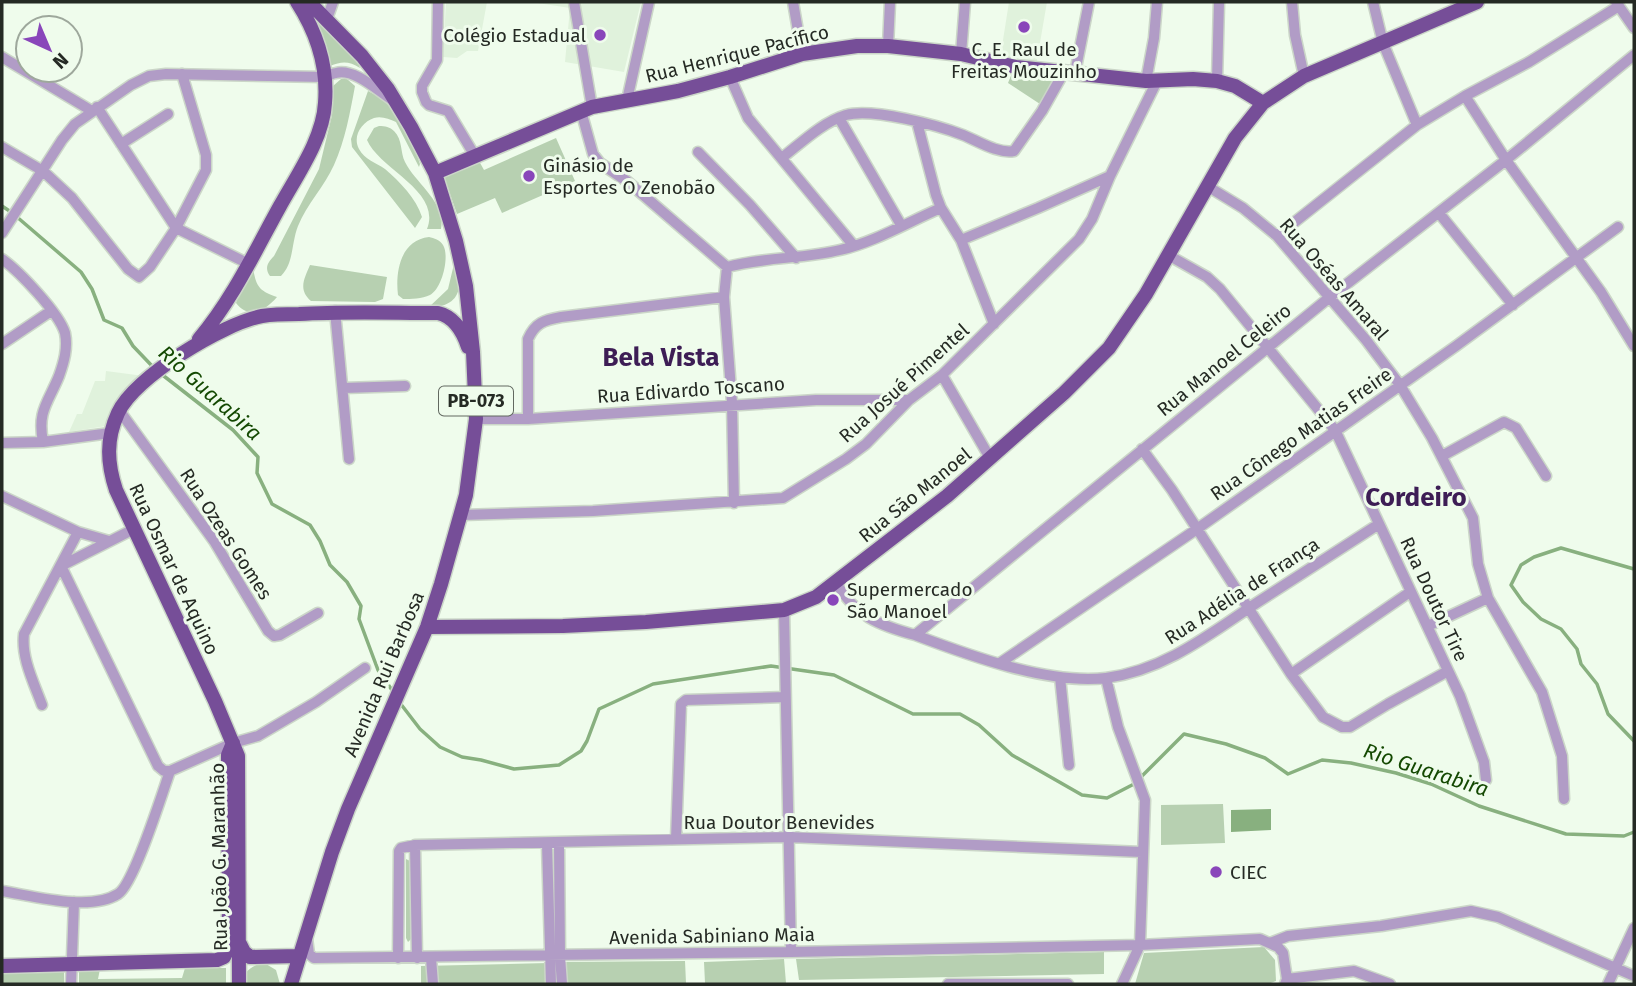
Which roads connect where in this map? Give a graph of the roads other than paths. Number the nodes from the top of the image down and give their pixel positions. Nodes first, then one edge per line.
1 (297, 2) edge
2 (309, 2) edge
3 (332, 2) edge
4 (438, 2) edge
5 (574, 2) edge
6 (649, 2) edge
7 (793, 2) edge
8 (890, 2) edge
9 (965, 2) edge
10 (1089, 2) edge
11 (1157, 2) edge
12 (1219, 2) edge
13 (1292, 2) edge
14 (1373, 2) edge
15 (1477, 2) edge
16 (1617, 4) edge
17 (327, 19) junction
18 (1634, 28) edge
19 (1383, 43) junction
20 (888, 46) junction
21 (802, 54) junction
22 (961, 54) junction
23 (1634, 55) edge
24 (2, 57) edge
25 (1069, 73) junction
26 (182, 74) junction
27 (1304, 76) junction
28 (325, 77) junction
29 (730, 77) junction
30 (1152, 80) junction
31 (1217, 81) junction
32 (1465, 96) junction
33 (627, 100) junction
34 (396, 103) junction
35 (1263, 103) junction
36 (95, 109) junction
37 (586, 109) junction
38 (168, 114) dead end
39 (839, 118) junction
40 (917, 122) junction
41 (1417, 125) junction
42 (121, 144) junction
43 (2, 146) edge
44 (698, 152) dead end
45 (475, 156) junction
46 (783, 157) junction
47 (1506, 160) junction
48 (43, 171) junction
49 (435, 173) junction
50 (1110, 176) junction
51 (1207, 186) junction
52 (941, 208) junction
53 (1439, 213) junction
54 (901, 225) junction
55 (1618, 227) dead end
56 (5, 228) edge
57 (176, 228) junction
58 (1277, 236) junction
59 (961, 240) junction
60 (854, 246) junction
61 (1168, 255) junction
62 (796, 258) junction
63 (1578, 258) junction
64 (2, 259) edge
65 (249, 264) junction
66 (727, 267) junction
67 (724, 297) junction
68 (1330, 297) junction
69 (227, 302) junction
70 (1513, 305) junction
71 (51, 311) junction
72 (335, 311) junction
73 (241, 322) junction
74 (994, 324) junction
75 (2, 344) edge
76 (1634, 346) edge
77 (1268, 347) junction
78 (179, 356) junction
79 (473, 361) junction
80 (942, 375) junction
81 (405, 386) dead end
82 (1400, 386) junction
83 (344, 388) junction
84 (909, 400) junction
85 (732, 404) junction
86 (119, 410) junction
87 (476, 419) junction
88 (527, 419) junction
89 (1335, 430) junction
90 (110, 433) junction
91 (43, 442) junction
92 (2, 443) edge
93 (1142, 449) junction
94 (1442, 456) junction
95 (990, 458) junction
96 (349, 459) dead end
97 (1546, 477) dead end
98 (2, 496) edge
99 (734, 502) junction
100 (462, 515) junction
101 (1379, 524) junction
102 (134, 529) junction
103 (1197, 530) junction
104 (78, 532) junction
105 (109, 541) junction
106 (61, 566) junction
107 (836, 583) junction
108 (1410, 592) junction
109 (1488, 598) junction
110 (1249, 608) junction
111 (784, 610) junction
112 (318, 612) dead end
113 (1428, 626) junction
114 (427, 627) junction
115 (915, 635) junction
116 (1000, 663) junction
117 (365, 668) dead end
118 (1448, 670) junction
119 (1292, 674) junction
120 (1060, 677) junction
121 (1106, 678) junction
122 (785, 697) junction
123 (42, 705) dead end
124 (233, 743) junction
125 (1069, 765) dead end
126 (170, 771) junction
127 (1486, 780) dead end
128 (1564, 799) dead end
129 (789, 837) junction
130 (676, 839) junction
131 (553, 844) junction
132 (415, 845) junction
133 (1142, 852) junction
134 (2, 891) edge
135 (74, 902) junction
136 (1634, 928) edge
137 (306, 933) junction
138 (239, 942) junction
139 (1270, 943) junction
140 (1140, 945) junction
141 (791, 952) junction
142 (298, 956) junction
143 (555, 956) junction
144 (398, 958) junction
145 (417, 958) junction
146 (431, 958) junction
147 (72, 964) junction
148 (2, 966) edge
149 (1615, 967) junction
150 (1634, 976) edge
151 (1286, 981) edge
152 (71, 984) edge
153 (240, 984) edge
154 (290, 984) edge
155 (433, 984) edge
156 (551, 984) edge
157 (562, 984) edge
158 (948, 984) edge
159 (954, 984) edge
160 (1068, 984) edge
161 (1122, 984) edge
162 (1390, 984) edge
163 (1608, 984) edge

1 - 28 main road, Rua Osmar de Aquino
2 - 17 main road, PB-073
3 - 17 street
4 - 45 street
5 - 37 street
6 - 33 street
7 - 21 street
8 - 20 street
9 - 22 street
10 - 25 street
11 - 30 street, Rua Josué Pimentel
12 - 31 street
13 - 27 street
14 - 19 street
15 - 19 main road, Rua São Manoel
16 - 18 street
16 - 32 street
17 - 34 main road, Avenida Rui Barbosa / PB-073
19 - 27 main road, Rua São Manoel
19 - 41 street
20 - 21 main road, Rua Henrique Pacífico
20 - 22 main road, Rua Henrique Pacífico
21 - 29 main road, Rua Henrique Pacífico
22 - 25 main road, Rua Henrique Pacífico
23 - 47 street, Rua Manoel Celeiro
24 - 36 street
25 - 30 main road, Rua Henrique Pacífico
25 - 40 street
26 - 28 street
26 - 36 street
26 - 57 street
27 - 35 main road, Rua São Manoel
28 - 34 street
28 - 65 main road, Rua Osmar de Aquino
29 - 33 main road, Rua Henrique Pacífico
29 - 46 street
30 - 31 main road, Rua Henrique Pacífico
30 - 50 street, Rua Josué Pimentel
31 - 35 main road, Rua Henrique Pacífico
32 - 41 street
32 - 47 street
33 - 37 main road, Rua Henrique Pacífico
34 - 49 main road, Avenida Rui Barbosa / PB-073
35 - 51 main road, Rua São Manoel
36 - 42 street
36 - 48 street
37 - 45 main road, Rua Henrique Pacífico
37 - 66 street
38 - 42 street
39 - 40 street
39 - 46 street
39 - 54 street
40 - 52 street
41 - 58 street
42 - 57 street
43 - 48 street
44 - 62 street
45 - 49 main road, Rua Henrique Pacífico
46 - 60 street
47 - 53 street, Rua Manoel Celeiro
47 - 63 street
48 - 56 street
48 - 57 street
49 - 79 main road, Avenida Rui Barbosa / PB-073
50 - 59 street
50 - 74 street, Rua Josué Pimentel
51 - 58 street, Rua Oséas Amaral
51 - 61 main road, Rua São Manoel
52 - 54 street
52 - 59 street
53 - 68 street, Rua Manoel Celeiro
53 - 70 street
54 - 60 street
55 - 63 street, Rua Cônego Matias Freire
57 - 65 street
58 - 68 street, Rua Oséas Amaral
59 - 74 street
60 - 62 street
61 - 77 street, Rua Doutor Tire
61 - 95 main road, Rua São Manoel
62 - 66 street
63 - 70 street, Rua Cônego Matias Freire
63 - 76 street
64 - 71 street
65 - 69 main road, Rua Osmar de Aquino
66 - 67 street
67 - 85 street
67 - 88 street
68 - 77 street, Rua Manoel Celeiro
68 - 82 street, Rua Oséas Amaral
69 - 73 main road
69 - 78 main road, Rua Osmar de Aquino
70 - 82 street, Rua Cônego Matias Freire
71 - 75 street
71 - 91 street
72 - 73 main road, Rua Osmar de Aquino
72 - 79 main road, Rua Osmar de Aquino
72 - 83 street
73 - 78 main road, Rua Osmar de Aquino
74 - 80 street, Rua Josué Pimentel
77 - 89 street, Rua Doutor Tire
77 - 93 street, Rua Manoel Celeiro
78 - 86 main road, Rua Osmar de Aquino
79 - 87 main road, Avenida Rui Barbosa / PB-073
80 - 84 street, Rua Josué Pimentel
80 - 95 street
81 - 83 street
82 - 89 street, Rua Cônego Matias Freire
82 - 94 street, Rua Oséas Amaral
83 - 96 street
84 - 85 street, Rua Edivardo Toscano
84 - 99 street, Rua Josué Pimentel
85 - 88 street, Rua Edivardo Toscano
85 - 99 street
86 - 90 main road, Rua Osmar de Aquino
86 - 112 street, Rua Ozeas Gomes
87 - 88 street, Rua Edivardo Toscano
87 - 100 main road, Avenida Rui Barbosa / PB-073
89 - 101 street, Rua Doutor Tire
89 - 103 street, Rua Cônego Matias Freire
90 - 91 street
90 - 102 main road, Rua Osmar de Aquino
91 - 92 street
93 - 103 street
93 - 115 street, Rua Manoel Celeiro
94 - 97 street
94 - 109 street, Rua Oséas Amaral
95 - 107 main road, Rua São Manoel
98 - 104 street
99 - 100 street, Rua Josué Pimentel
100 - 114 main road, Avenida Rui Barbosa / PB-073
101 - 108 street, Rua Doutor Tire
101 - 110 street, Rua Adélia de França
102 - 105 street
102 - 124 main road, Rua Osmar de Aquino
103 - 110 street
103 - 116 street, Rua Cônego Matias Freire
104 - 105 street
104 - 106 street
105 - 106 street
106 - 123 street
106 - 126 street
107 - 111 main road, Rua São Manoel
107 - 115 street
108 - 113 street, Rua Doutor Tire
108 - 119 street
109 - 113 street
109 - 128 street, Rua Oséas Amaral
110 - 119 street
110 - 121 street, Rua Adélia de França
111 - 114 main road, Rua São Manoel
111 - 122 street
113 - 118 street, Rua Doutor Tire
114 - 137 main road, Avenida Rui Barbosa / PB-073
115 - 116 street, Rua Adélia de França
116 - 120 street, Rua Adélia de França
117 - 124 street
118 - 119 street
118 - 127 street, Rua Doutor Tire
120 - 121 street, Rua Adélia de França
120 - 125 street
121 - 133 street
122 - 129 street
122 - 130 street
124 - 126 street
124 - 138 main road, Rua João G. Maranhão
124 - 147 main road, Rua João G. Maranhão
126 - 135 street
129 - 130 street, Rua Doutor Benevides
129 - 133 street, Rua Doutor Benevides
129 - 141 street
130 - 131 street, Rua Doutor Benevides
131 - 132 street, Rua Doutor Benevides
131 - 143 street
132 - 144 street
132 - 145 street
133 - 140 street
134 - 135 street
135 - 147 street
136 - 149 street
137 - 142 main road, Avenida Rui Barbosa / PB-073
137 - 144 street, Avenida Sabiniano Maia
138 - 142 main road
138 - 153 main road, Rua João G. Maranhão
139 - 140 street, Avenida Sabiniano Maia
139 - 149 street, Avenida Sabiniano Maia
139 - 151 street
140 - 141 street, Avenida Sabiniano Maia
140 - 161 street
141 - 143 street, Avenida Sabiniano Maia
142 - 154 main road, PB-073
143 - 146 street, Avenida Sabiniano Maia
143 - 156 street
143 - 157 street
144 - 145 street, Avenida Sabiniano Maia
145 - 146 street, Avenida Sabiniano Maia
146 - 155 street
147 - 148 main road
147 - 152 street
149 - 150 street, Avenida Sabiniano Maia
149 - 163 street
151 - 162 street
158 - 159 street
159 - 160 street

